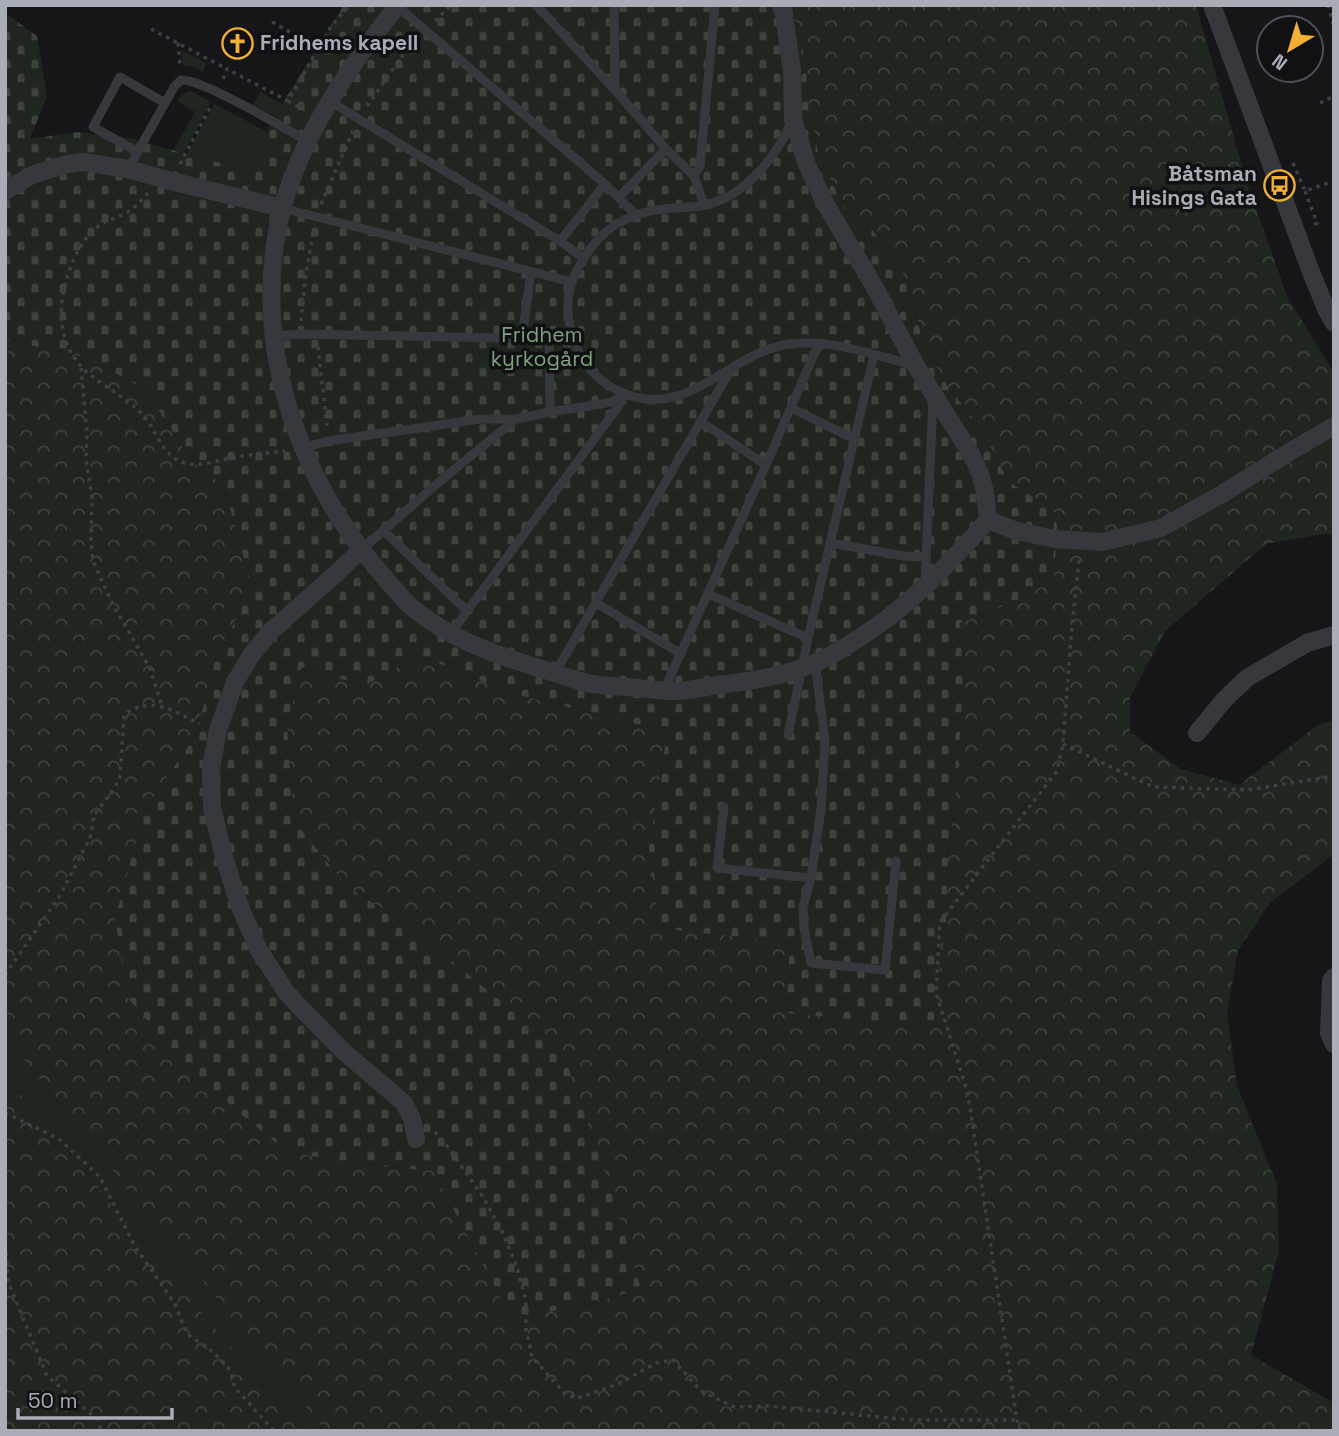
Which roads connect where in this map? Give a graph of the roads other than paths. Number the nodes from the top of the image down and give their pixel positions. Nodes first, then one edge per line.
1 (536, 5) edge
2 (614, 5) edge
3 (715, 5) edge
4 (781, 5) edge
5 (1212, 5) edge
6 (398, 6) edge
7 (615, 90) junction
8 (331, 102) junction
9 (165, 103) junction
10 (793, 120) junction
11 (307, 141) junction
12 (666, 149) junction
13 (138, 152) junction
14 (128, 169) junction
15 (694, 176) junction
16 (605, 184) junction
17 (5, 191) edge
18 (619, 197) junction
19 (704, 205) junction
20 (282, 208) junction
21 (635, 214) junction
22 (560, 242) junction
23 (583, 258) junction
24 (531, 272) junction
25 (572, 282) junction
26 (1334, 323) edge
27 (274, 336) junction
28 (522, 338) junction
29 (573, 338) junction
30 (549, 339) junction
31 (821, 343) junction
32 (874, 355) junction
33 (916, 366) junction
34 (732, 367) junction
35 (933, 393) junction
36 (624, 394) junction
37 (791, 408) junction
38 (550, 412) junction
39 (516, 419) junction
40 (701, 422) junction
41 (1334, 426) edge
42 (854, 439) junction
43 (302, 448) junction
44 (766, 465) junction
45 (988, 520) junction
46 (383, 530) junction
47 (830, 543) junction
48 (361, 550) junction
49 (925, 557) junction
50 (925, 588) junction
51 (708, 594) junction
52 (596, 603) junction
53 (467, 611) junction
54 (451, 633) junction
55 (1334, 635) edge
56 (808, 638) junction
57 (681, 654) junction
58 (808, 665) junction
59 (555, 673) junction
60 (664, 690) junction
61 (1197, 733) dead end
62 (788, 734) dead end
63 (724, 807) dead end
64 (896, 861) dead end
65 (811, 877) junction
66 (1334, 978) edge
67 (1334, 1044) edge
68 (416, 1139) dead end

1 - 7 lane
2 - 7 lane
3 - 15 lane
4 - 10 street
5 - 26 street
6 - 8 street
6 - 16 lane
7 - 12 lane
8 - 11 street
8 - 22 lane
9 - 11 lane
9 - 13 lane
9 - 13 lane
10 - 19 lane
10 - 33 street
11 - 20 street
12 - 15 lane
12 - 18 lane
13 - 14 lane
14 - 17 street
14 - 20 street
15 - 19 lane
16 - 18 lane
16 - 22 lane
18 - 21 lane
19 - 21 lane
20 - 24 lane
20 - 27 street
21 - 23 lane
22 - 23 lane
23 - 25 lane
24 - 25 lane
24 - 28 lane
25 - 29 lane
27 - 28 lane
27 - 43 street
28 - 30 lane
29 - 30 lane
29 - 36 lane
30 - 38 lane
31 - 32 lane
31 - 34 lane
31 - 37 lane
32 - 33 lane
32 - 42 lane
33 - 35 street
34 - 36 lane
34 - 40 lane
35 - 45 street
35 - 49 lane
36 - 38 lane
36 - 53 lane
37 - 42 lane
37 - 44 lane
38 - 39 lane
39 - 43 lane
39 - 46 lane
40 - 44 lane
40 - 52 lane
41 - 45 street
42 - 47 lane
43 - 48 street
44 - 51 lane
45 - 50 street
46 - 48 lane
46 - 53 lane
47 - 49 lane
47 - 56 lane
48 - 54 street
48 - 68 street
49 - 50 lane
50 - 58 street
51 - 56 lane
51 - 57 lane
52 - 57 lane
52 - 59 lane
53 - 54 lane
54 - 59 street
55 - 61 street
56 - 58 lane
57 - 60 lane
58 - 60 street
58 - 62 lane
58 - 65 lane
59 - 60 street
63 - 65 lane
64 - 65 lane
66 - 67 street

